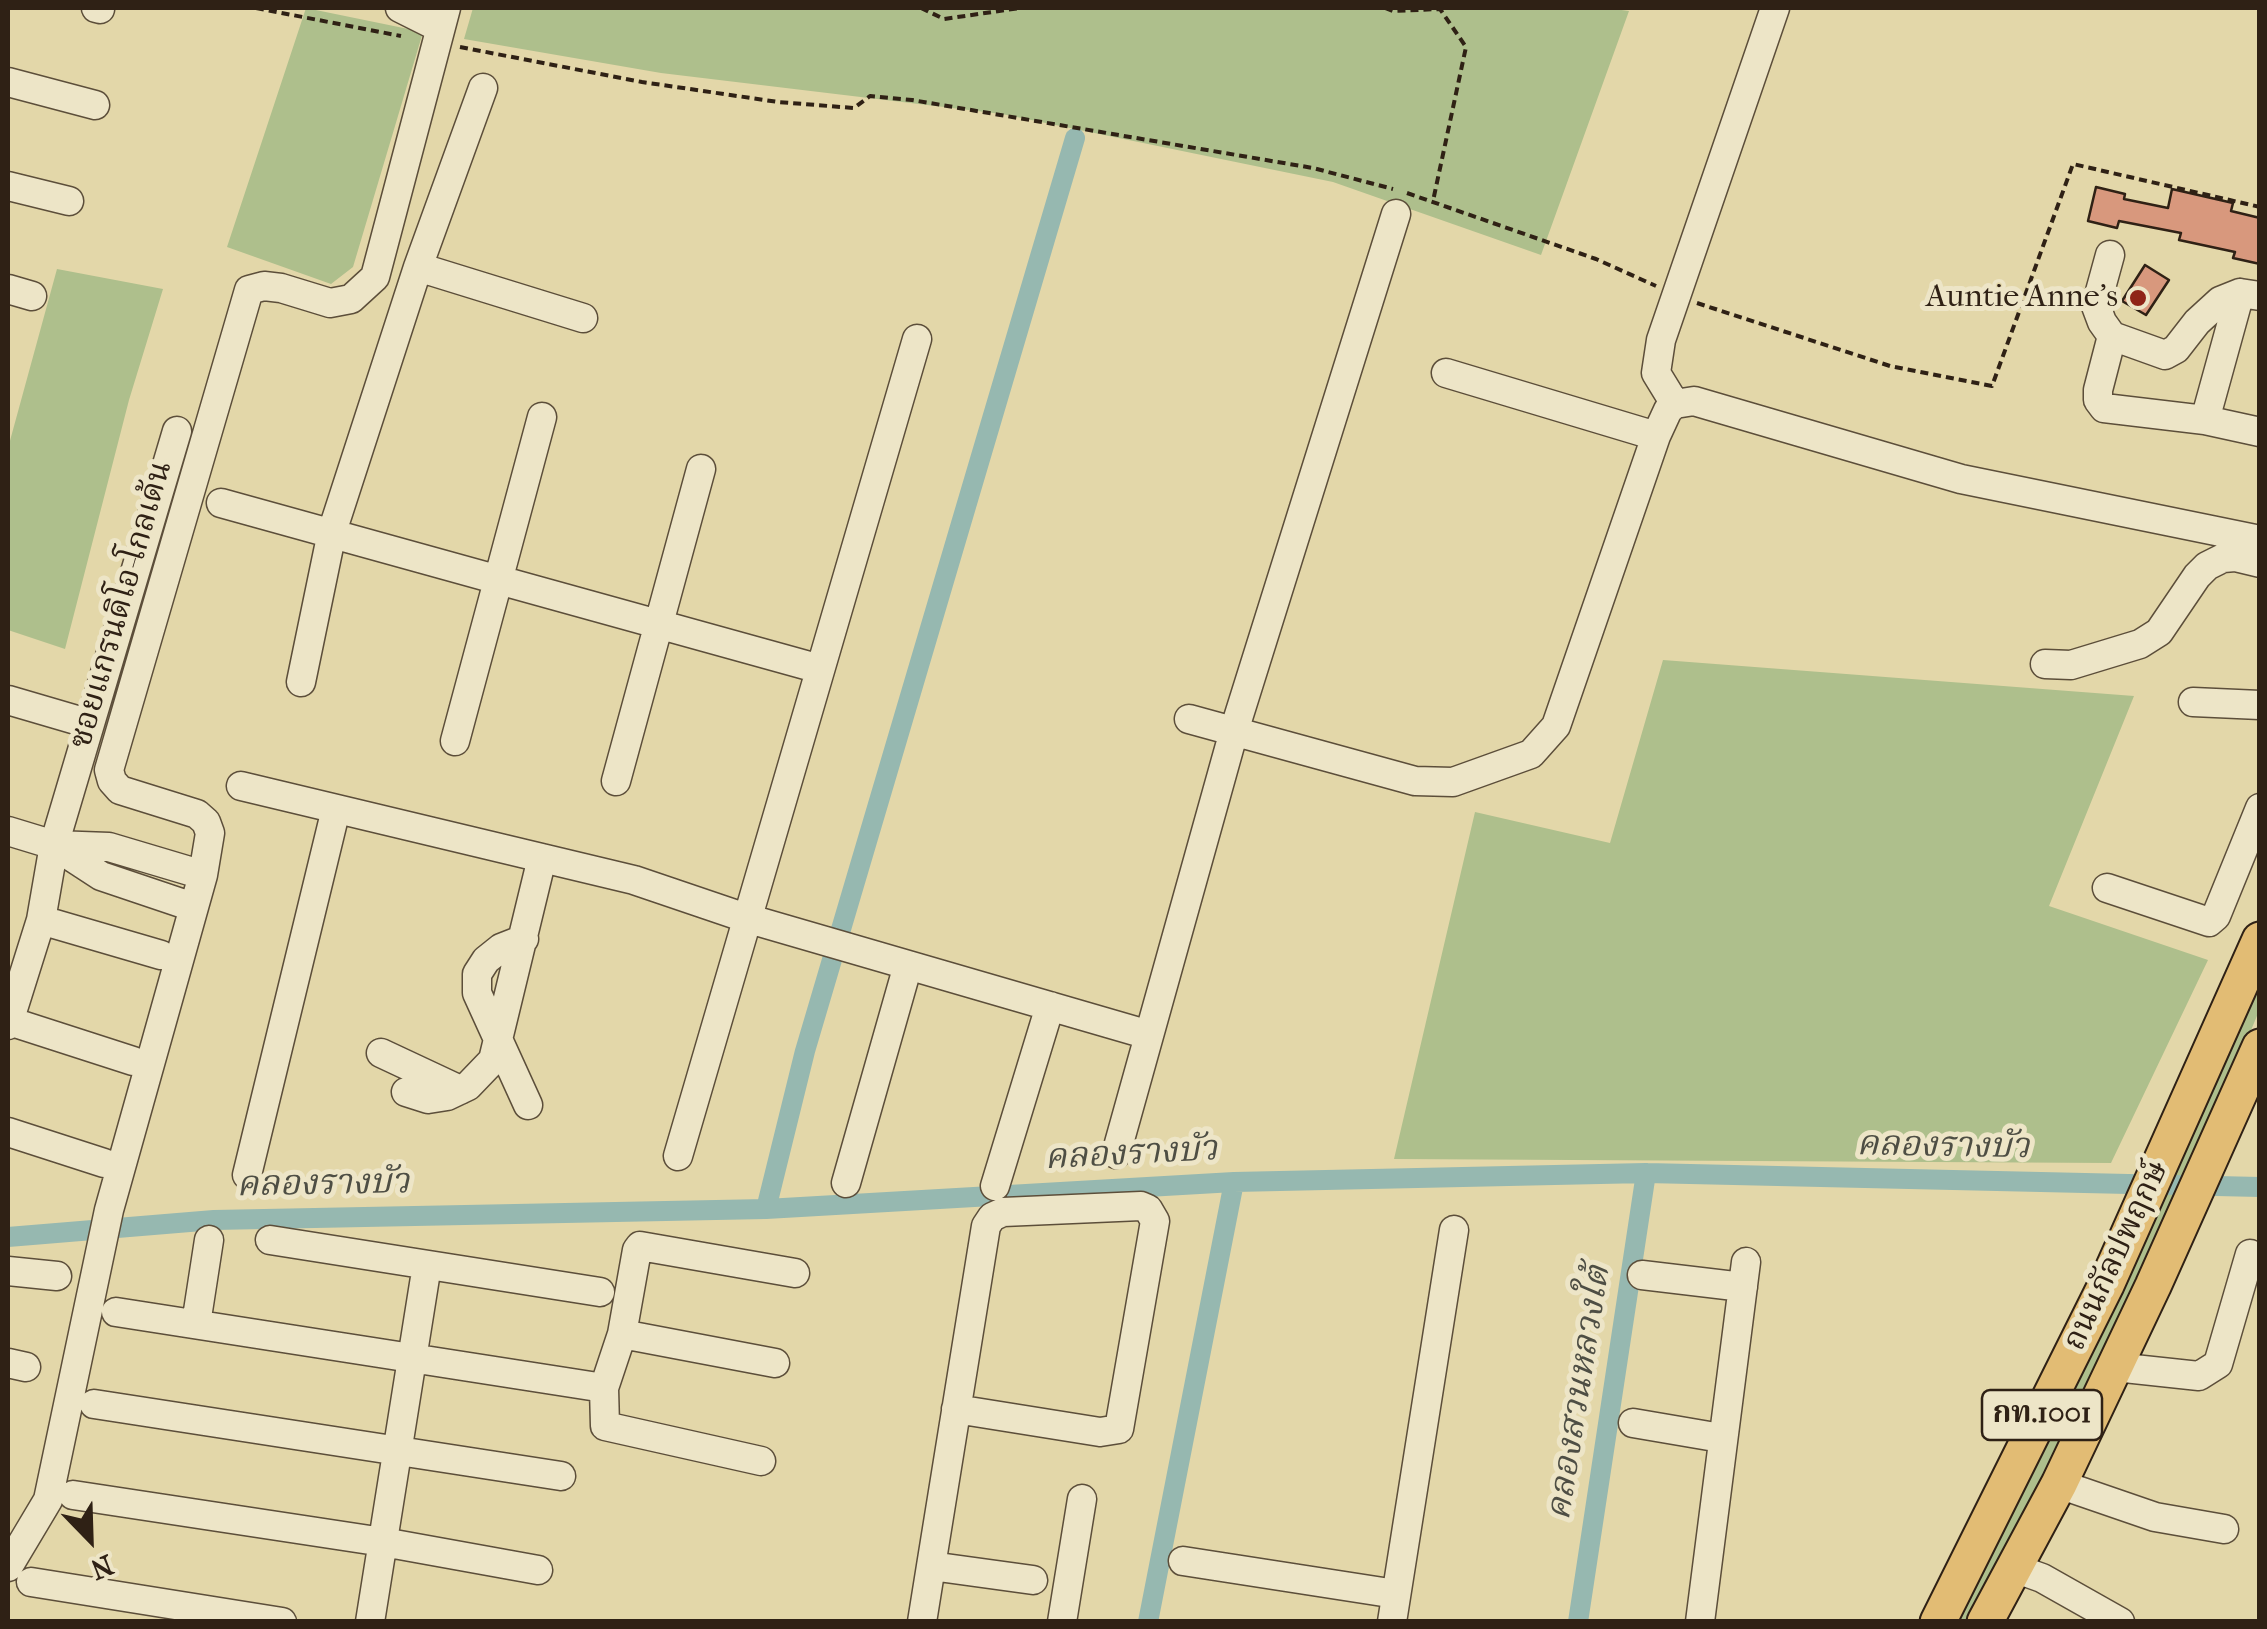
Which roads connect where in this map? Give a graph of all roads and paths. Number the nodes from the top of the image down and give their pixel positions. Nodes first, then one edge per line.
1 (256, 8) edge
2 (400, 8) edge
3 (921, 8) edge
4 (1020, 8) edge
5 (1385, 8) edge
6 (1775, 8) edge
7 (441, 26) edge
8 (8, 82) edge
9 (482, 88) dead end
10 (94, 105) dead end
11 (8, 186) edge
12 (69, 200) dead end
13 (1433, 201) junction
14 (2260, 208) edge
15 (1396, 214) dead end
16 (2110, 255) dead end
17 (418, 267) junction
18 (2250, 294) edge
19 (1676, 295) junction
20 (583, 318) dead end
21 (2112, 336) junction
22 (917, 339) dead end
23 (1446, 373) dead end
24 (1675, 404) junction
25 (542, 418) dead end
26 (2204, 420) junction
27 (177, 430) dead end
28 (2260, 432) edge
29 (1656, 436) junction
30 (701, 470) dead end
31 (221, 503) dead end
32 (332, 532) junction
33 (2258, 537) edge
34 (499, 581) junction
35 (660, 626) junction
36 (2045, 664) dead end
37 (820, 669) junction
38 (302, 682) dead end
39 (8, 700) edge
40 (2193, 702) dead end
41 (2260, 705) edge
42 (1189, 719) dead end
43 (90, 724) junction
44 (1234, 731) junction
45 (455, 740) dead end
46 (616, 781) dead end
47 (241, 786) dead end
48 (2260, 808) edge
49 (336, 809) junction
50 (8, 830) edge
51 (54, 846) junction
52 (542, 858) junction
53 (203, 875) junction
54 (2107, 888) dead end
55 (193, 907) junction
56 (746, 918) junction
57 (41, 920) junction
58 (2260, 940) edge
59 (161, 955) dead end
60 (908, 965) junction
61 (1050, 1006) junction
62 (8, 1023) edge
63 (1149, 1035) junction
64 (499, 1041) junction
65 (381, 1054) dead end
66 (133, 1062) dead end
67 (2256, 1064) edge
68 (460, 1090) junction
69 (406, 1092) dead end
70 (528, 1105) dead end
71 (8, 1132) edge
72 (1116, 1154) dead end
73 (678, 1156) dead end
74 (104, 1163) dead end
75 (247, 1175) dead end
76 (846, 1183) dead end
77 (996, 1186) dead end
78 (1454, 1230) dead end
79 (208, 1240) dead end
80 (270, 1240) dead end
81 (2250, 1254) dead end
82 (426, 1265) junction
83 (8, 1271) edge
84 (796, 1273) dead end
85 (1642, 1274) dead end
86 (57, 1276) dead end
87 (600, 1292) dead end
88 (116, 1312) dead end
89 (196, 1324) junction
90 (622, 1334) junction
91 (412, 1357) junction
92 (775, 1363) dead end
93 (2115, 1367) junction
94 (604, 1388) junction
95 (94, 1404) dead end
96 (956, 1409) junction
97 (1633, 1424) dead end
98 (1721, 1438) junction
99 (398, 1449) junction
100 (761, 1461) dead end
101 (561, 1476) dead end
102 (2059, 1484) junction
103 (73, 1495) dead end
104 (1082, 1499) dead end
105 (2224, 1529) dead end
106 (383, 1542) junction
107 (1183, 1561) dead end
108 (930, 1566) junction
109 (2014, 1568) junction
110 (538, 1570) dead end
111 (19, 1574) edge
112 (1033, 1580) dead end
113 (1394, 1608) edge
114 (282, 1622) edge
115 (370, 1622) edge
116 (922, 1622) edge
117 (1062, 1622) edge
118 (1700, 1622) edge
119 (1938, 1622) edge
120 (1985, 1622) edge
121 (2120, 1622) edge

1 - 7 path
2 - 7 street
3 - 4 path
5 - 13 path
6 - 19 street
7 - 13 path
7 - 53 street, ซอยแกรนดิโอ-โกลเด้น
8 - 10 street
9 - 17 street
11 - 12 street
13 - 19 path
14 - 19 path
15 - 44 street
16 - 21 street
17 - 20 street
17 - 32 street
18 - 21 street
18 - 26 street
19 - 24 street
21 - 26 street
22 - 37 street
23 - 29 street
24 - 29 street
24 - 33 street
25 - 34 street
26 - 28 street
27 - 43 street
29 - 44 street
30 - 35 street
31 - 32 street
32 - 34 street
32 - 38 street
33 - 36 street
34 - 35 street
34 - 45 street
35 - 37 street
35 - 46 street
37 - 56 street
39 - 43 street
40 - 41 street
42 - 44 street
43 - 51 street
44 - 63 street
47 - 49 street
48 - 54 street
49 - 52 street
49 - 75 street
50 - 51 street
51 - 53 street
51 - 55 street
51 - 57 street
52 - 56 street
52 - 64 street
53 - 55 street, ซอยแกรนดิโอ-โกลเด้น
55 - 111 street, ซอยแกรนดิโอ-โกลเด้น
56 - 60 street
56 - 73 street
57 - 59 street
57 - 62 street
58 - 119 main road, ถนนกัลปพฤกษ์ / กท.1001
60 - 61 street
60 - 76 street
61 - 63 street
61 - 77 street
62 - 66 street
63 - 72 street
64 - 68 street
64 - 70 street
65 - 68 street
67 - 93 main road, ถนนกัลปพฤกษ์ / กท.1001
68 - 69 street
71 - 74 street
78 - 113 street
79 - 89 street
80 - 82 street
81 - 93 street
82 - 87 street
82 - 91 street
83 - 86 street
84 - 90 street
85 - 98 street
88 - 89 street
89 - 91 street
90 - 92 street
90 - 94 street
91 - 94 street
91 - 99 street
93 - 102 main road, ถนนกัลปพฤกษ์ / กท.1001
94 - 100 street
95 - 99 street
96 - 96 street
96 - 108 street
97 - 98 street
98 - 118 street
99 - 101 street
99 - 106 street
102 - 105 street
102 - 109 main road, ถนนกัลปพฤกษ์ / กท.1001
103 - 106 street
104 - 117 street
106 - 110 street
106 - 115 street
107 - 113 street
108 - 112 street
108 - 116 street
109 - 120 main road, ถนนกัลปพฤกษ์ / กท.1001
109 - 121 street
111 - 114 street

